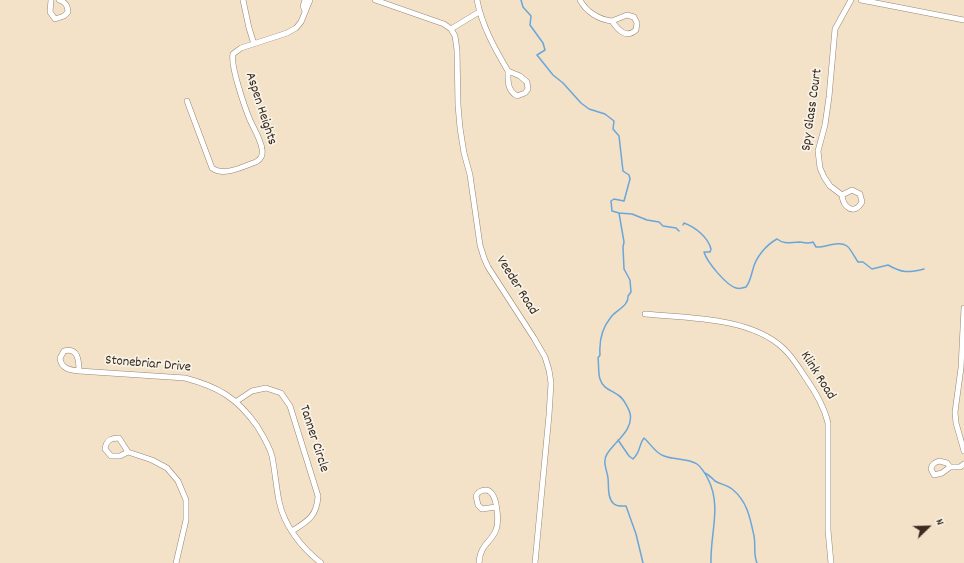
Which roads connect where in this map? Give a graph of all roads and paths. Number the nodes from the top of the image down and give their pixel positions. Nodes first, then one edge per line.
1 (50, 0) edge
2 (59, 0) edge
3 (243, 0) edge
4 (305, 0) edge
5 (310, 0) edge
6 (375, 0) edge
7 (477, 0) edge
8 (580, 0) edge
9 (851, 0) edge
10 (861, 0) edge
11 (305, 11) junction
12 (479, 12) junction
13 (964, 20) edge
14 (612, 21) junction
15 (451, 29) junction
16 (254, 44) junction
17 (508, 71) junction
18 (186, 101) dead end
19 (842, 195) dead end
20 (964, 308) edge
21 (645, 314) dead end
22 (80, 371) junction
23 (236, 401) junction
24 (964, 451) edge
25 (128, 452) junction
26 (964, 464) edge
27 (950, 468) dead end
28 (496, 507) junction
29 (292, 531) junction
30 (319, 562) edge
31 (176, 563) edge
32 (478, 563) edge
33 (535, 563) edge
34 (831, 563) edge

1 - 2 street
3 - 16 street
4 - 11 street, Aspen Heights
5 - 11 street, Aspen Heights
6 - 15 street
7 - 12 street
8 - 14 street
9 - 19 street, Spy Glass Court
10 - 13 street
11 - 16 street, Aspen Heights
12 - 15 street
12 - 17 street
14 - 14 street
15 - 33 street, Veeder Road
16 - 18 street, Aspen Heights
17 - 17 street
20 - 24 street
21 - 34 street, Klink Road
22 - 22 street, Stonebriar Drive
22 - 23 street, Stonebriar Drive
23 - 29 street, Stonebriar Drive
23 - 29 street, Tanner Circle
25 - 25 street
25 - 31 street
26 - 27 street
28 - 28 street
28 - 32 street
29 - 30 street, Stonebriar Drive

